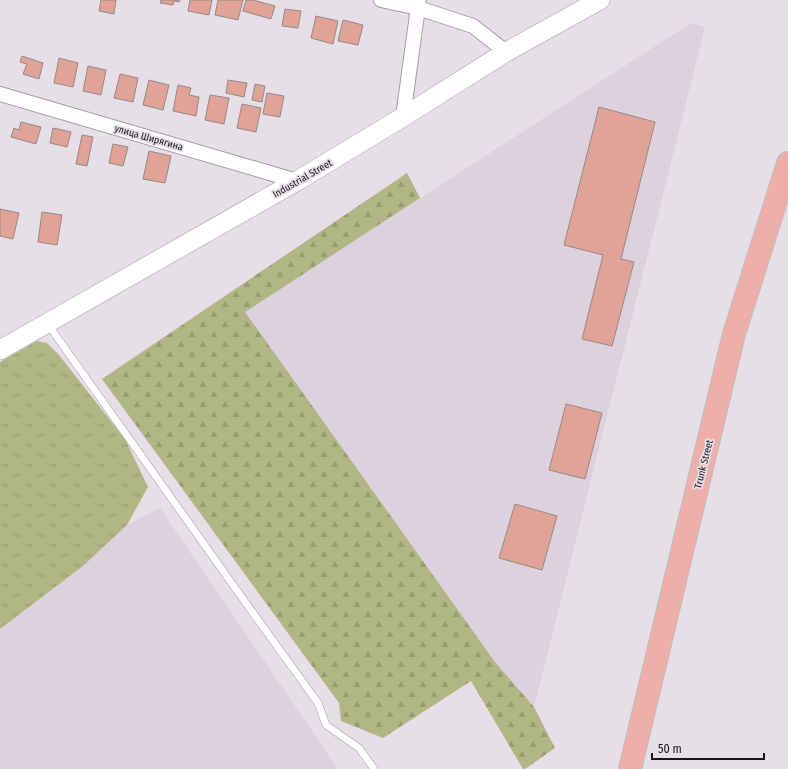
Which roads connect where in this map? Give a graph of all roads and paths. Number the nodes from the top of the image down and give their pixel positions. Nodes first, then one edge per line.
1 (381, 0) edge
2 (600, 0) edge
3 (418, 4) edge
4 (506, 52) junction
5 (0, 94) edge
6 (403, 118) junction
7 (788, 163) edge
8 (297, 181) junction
9 (47, 323) junction
10 (0, 350) edge
11 (374, 769) edge
12 (630, 769) edge

1 - 3 street
2 - 4 street, Industrial Street
3 - 4 street
3 - 6 street
4 - 6 street, Industrial Street
5 - 8 street, улица Ширягина
6 - 8 street, Industrial Street
7 - 12 main road, Trunk Street
8 - 9 street, Industrial Street
9 - 10 street, Industrial Street
9 - 11 lane

